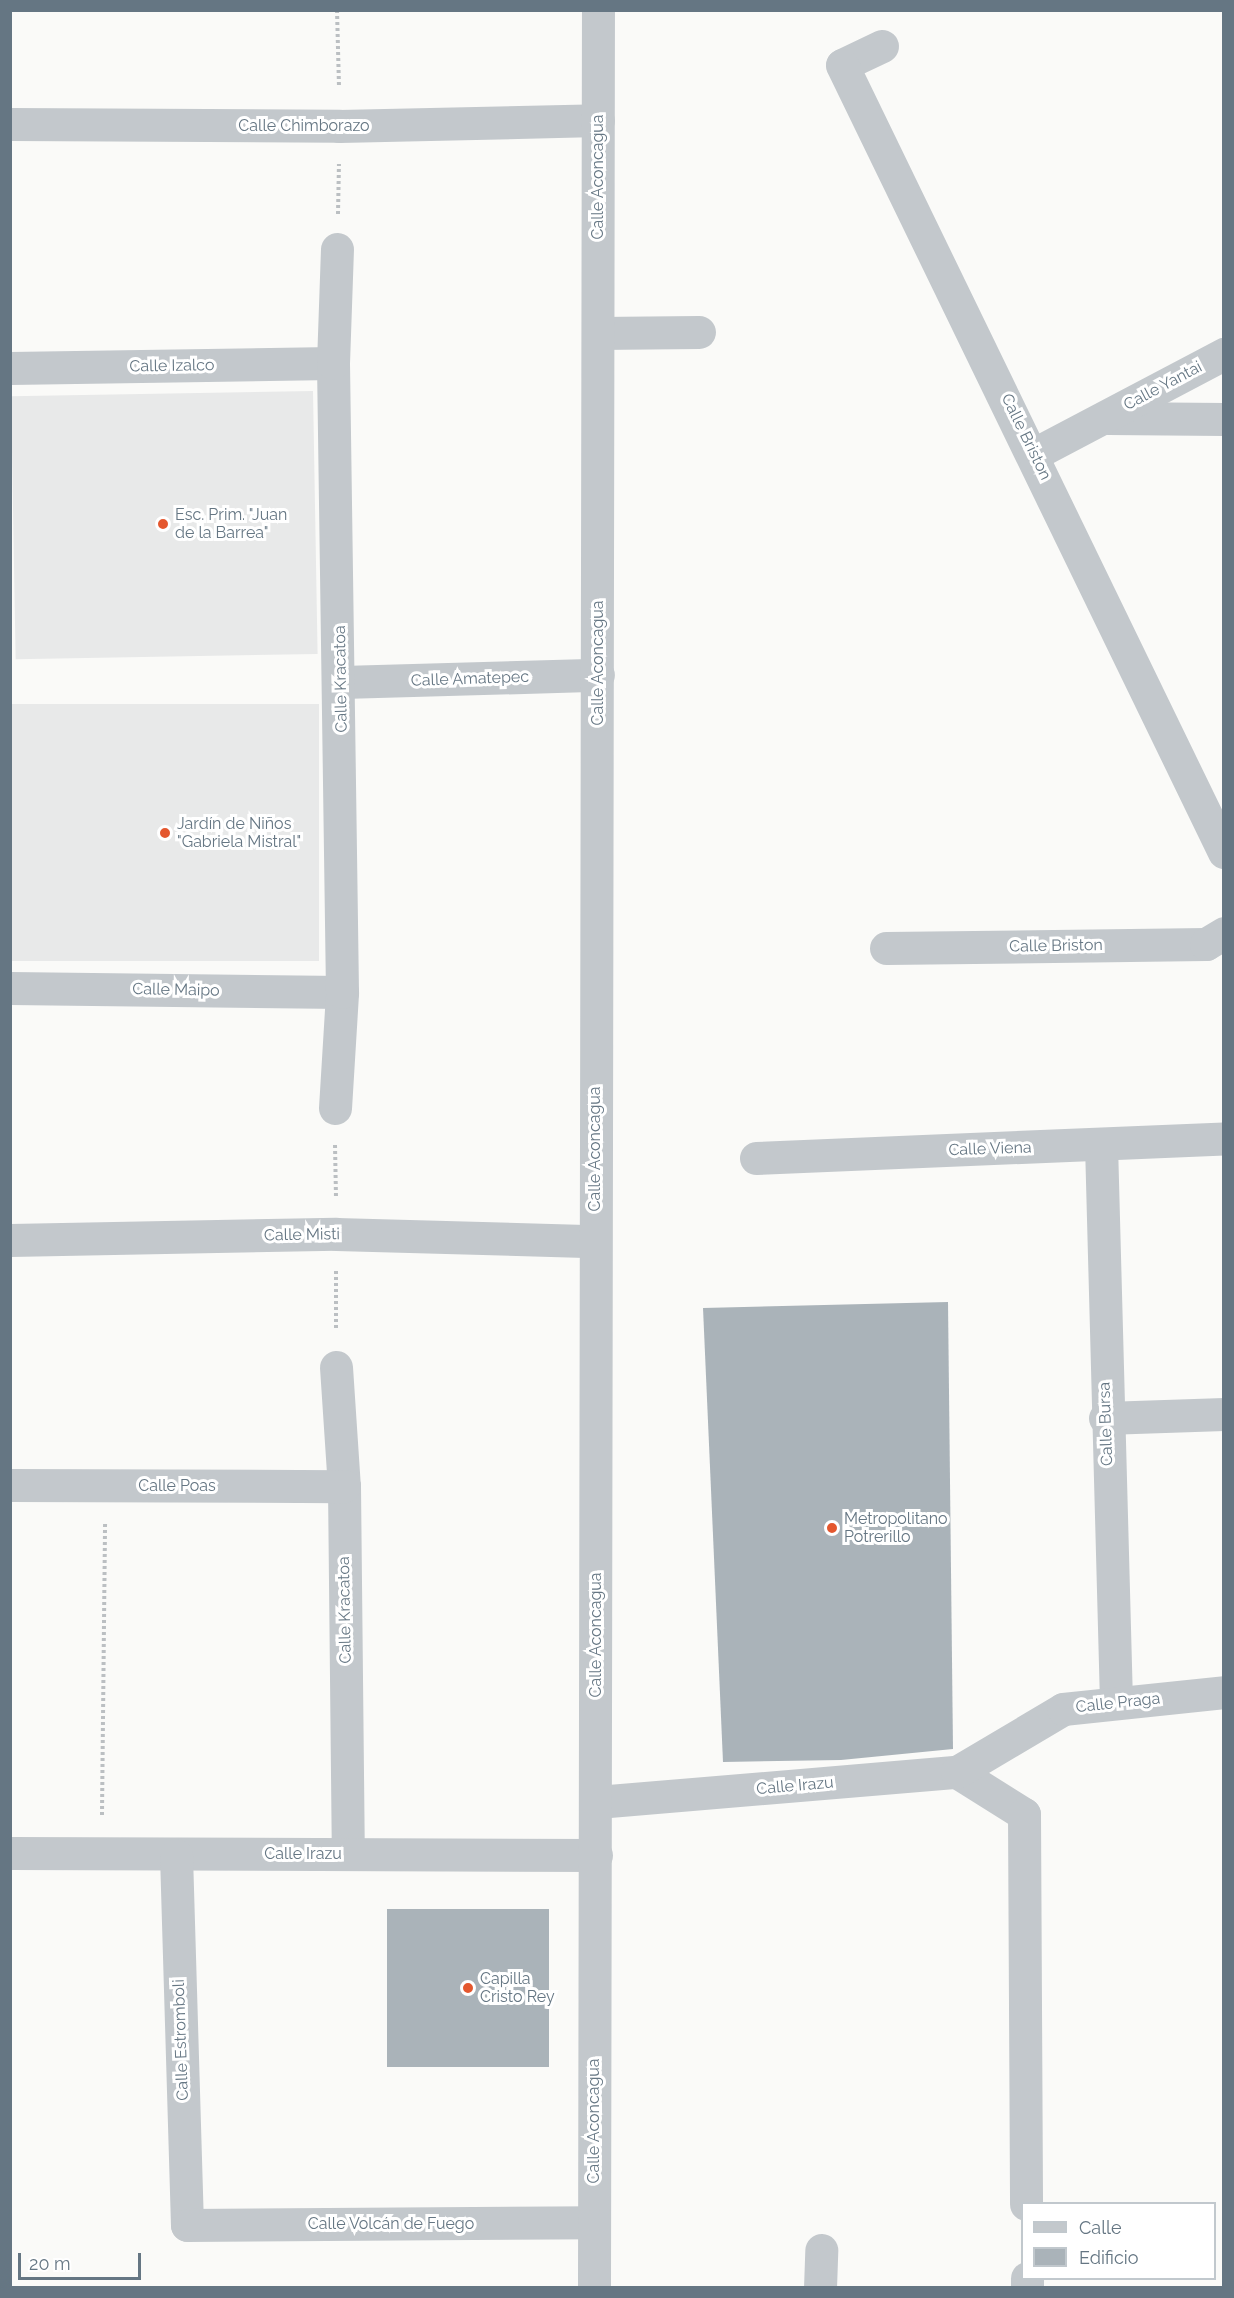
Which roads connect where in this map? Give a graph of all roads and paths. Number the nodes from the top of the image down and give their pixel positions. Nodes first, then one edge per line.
1 (598, 10) edge
2 (882, 46) dead end
3 (598, 120) junction
4 (10, 124) edge
5 (337, 249) dead end
6 (598, 333) junction
7 (699, 333) dead end
8 (1224, 354) edge
9 (333, 363) junction
10 (10, 368) edge
11 (1103, 418) junction
12 (1224, 419) edge
13 (1034, 454) junction
14 (598, 675) junction
15 (342, 682) junction
16 (1224, 852) edge
17 (1224, 933) edge
18 (886, 948) dead end
19 (10, 988) edge
20 (342, 992) junction
21 (335, 1108) dead end
22 (1224, 1138) edge
23 (1101, 1144) junction
24 (756, 1158) dead end
25 (10, 1240) edge
26 (594, 1240) junction
27 (336, 1367) dead end
28 (1224, 1414) edge
29 (1105, 1418) junction
30 (10, 1485) edge
31 (106, 1486) junction
32 (344, 1486) junction
33 (1224, 1692) edge
34 (1116, 1703) junction
35 (957, 1772) junction
36 (597, 1802) junction
37 (10, 1853) edge
38 (102, 1854) junction
39 (348, 1854) junction
40 (176, 1855) junction
41 (596, 1855) junction
42 (1026, 2202) edge
43 (594, 2222) junction
44 (187, 2225) joint
45 (821, 2250) dead end
46 (594, 2288) edge
47 (820, 2288) edge

1 - 3 street, Calle Aconcagua
2 - 13 street, Calle Briston
3 - 4 street, Calle Chimborazo
3 - 6 street, Calle Aconcagua
5 - 9 street, Calle Kracatoa
6 - 7 street
6 - 14 street, Calle Aconcagua
8 - 11 street, Calle Yantai
9 - 10 street, Calle Izalco
9 - 15 street, Calle Kracatoa
11 - 12 street, Calle Yantai
11 - 13 street, Calle Yantai
13 - 16 street, Calle Briston
14 - 15 street, Calle Amatepec
14 - 26 street, Calle Aconcagua
15 - 20 street, Calle Kracatoa
17 - 18 street, Calle Briston
19 - 20 street, Calle Maipo
20 - 21 street, Calle Kracatoa
22 - 23 street, Calle Viena
23 - 24 street, Calle Viena
23 - 29 street, Calle Bursa
25 - 26 street, Calle Misti
26 - 36 street, Calle Aconcagua
27 - 32 street, Calle Kracatoa
28 - 29 street
29 - 34 street, Calle Bursa
30 - 31 street, Calle Poas
31 - 32 street, Calle Poas
31 - 38 path
32 - 39 street, Calle Kracatoa
33 - 34 street, Calle Praga
34 - 35 street, Calle Praga
35 - 36 street, Calle Irazu
35 - 42 street
36 - 41 street, Calle Aconcagua
37 - 38 street, Calle Irazu
38 - 40 street, Calle Irazu
39 - 40 street, Calle Irazu
39 - 41 street, Calle Irazu
40 - 44 street, Calle Estromboli
41 - 43 street, Calle Aconcagua
43 - 44 street, Calle Volcán de Fuego
43 - 46 street, Calle Aconcagua
45 - 47 street

